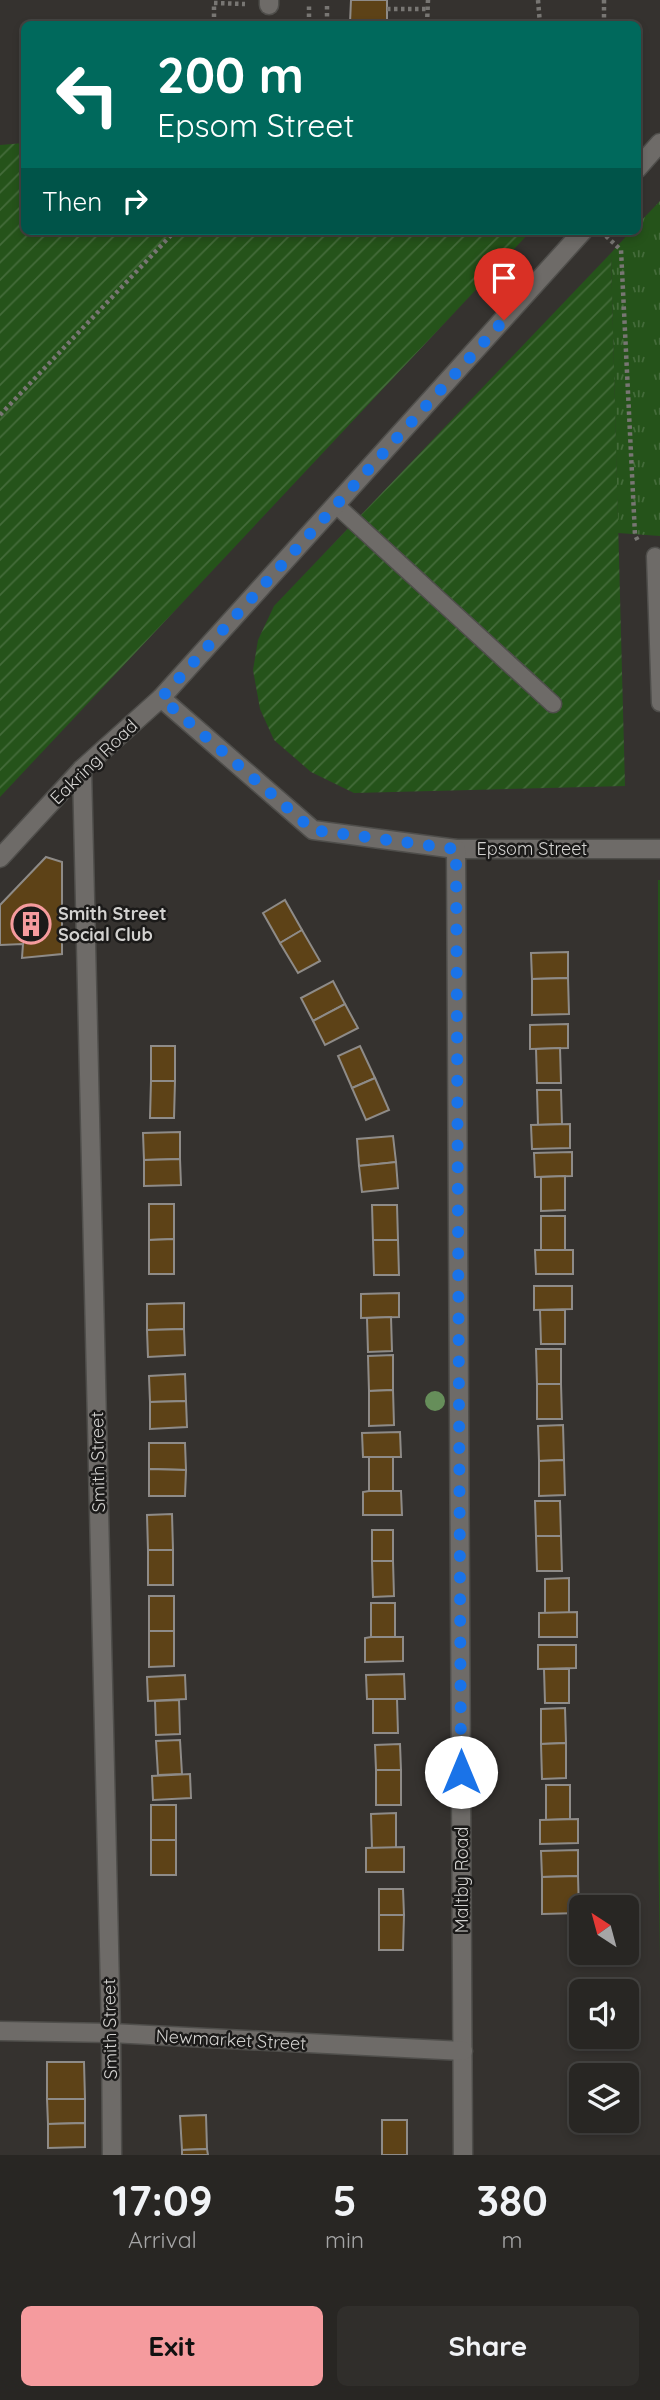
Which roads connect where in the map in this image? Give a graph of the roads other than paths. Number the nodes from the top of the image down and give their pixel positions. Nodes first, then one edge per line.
1 (660, 143) edge
2 (641, 164) edge
3 (579, 235) edge
4 (335, 506) junction
5 (655, 556) road end
6 (161, 698) junction
7 (660, 703) edge
8 (553, 705) dead end
9 (82, 769) junction
10 (456, 849) junction
11 (660, 849) edge
12 (0, 858) edge
13 (0, 2031) edge
14 (111, 2033) junction
15 (463, 2051) junction
16 (112, 2155) edge
17 (463, 2155) edge

1 - 2 street
3 - 4 street, Eakring Road
4 - 6 street, Eakring Road
4 - 8 lane
5 - 7 lane
6 - 9 street, Eakring Road
6 - 10 street, Epsom Street
9 - 12 street, Eakring Road
9 - 14 street, Smith Street
10 - 11 street, Epsom Street
10 - 15 street, Maltby Road
13 - 14 street, Newmarket Street
14 - 15 street, Newmarket Street
14 - 16 street, Smith Street
15 - 17 street, Maltby Road

